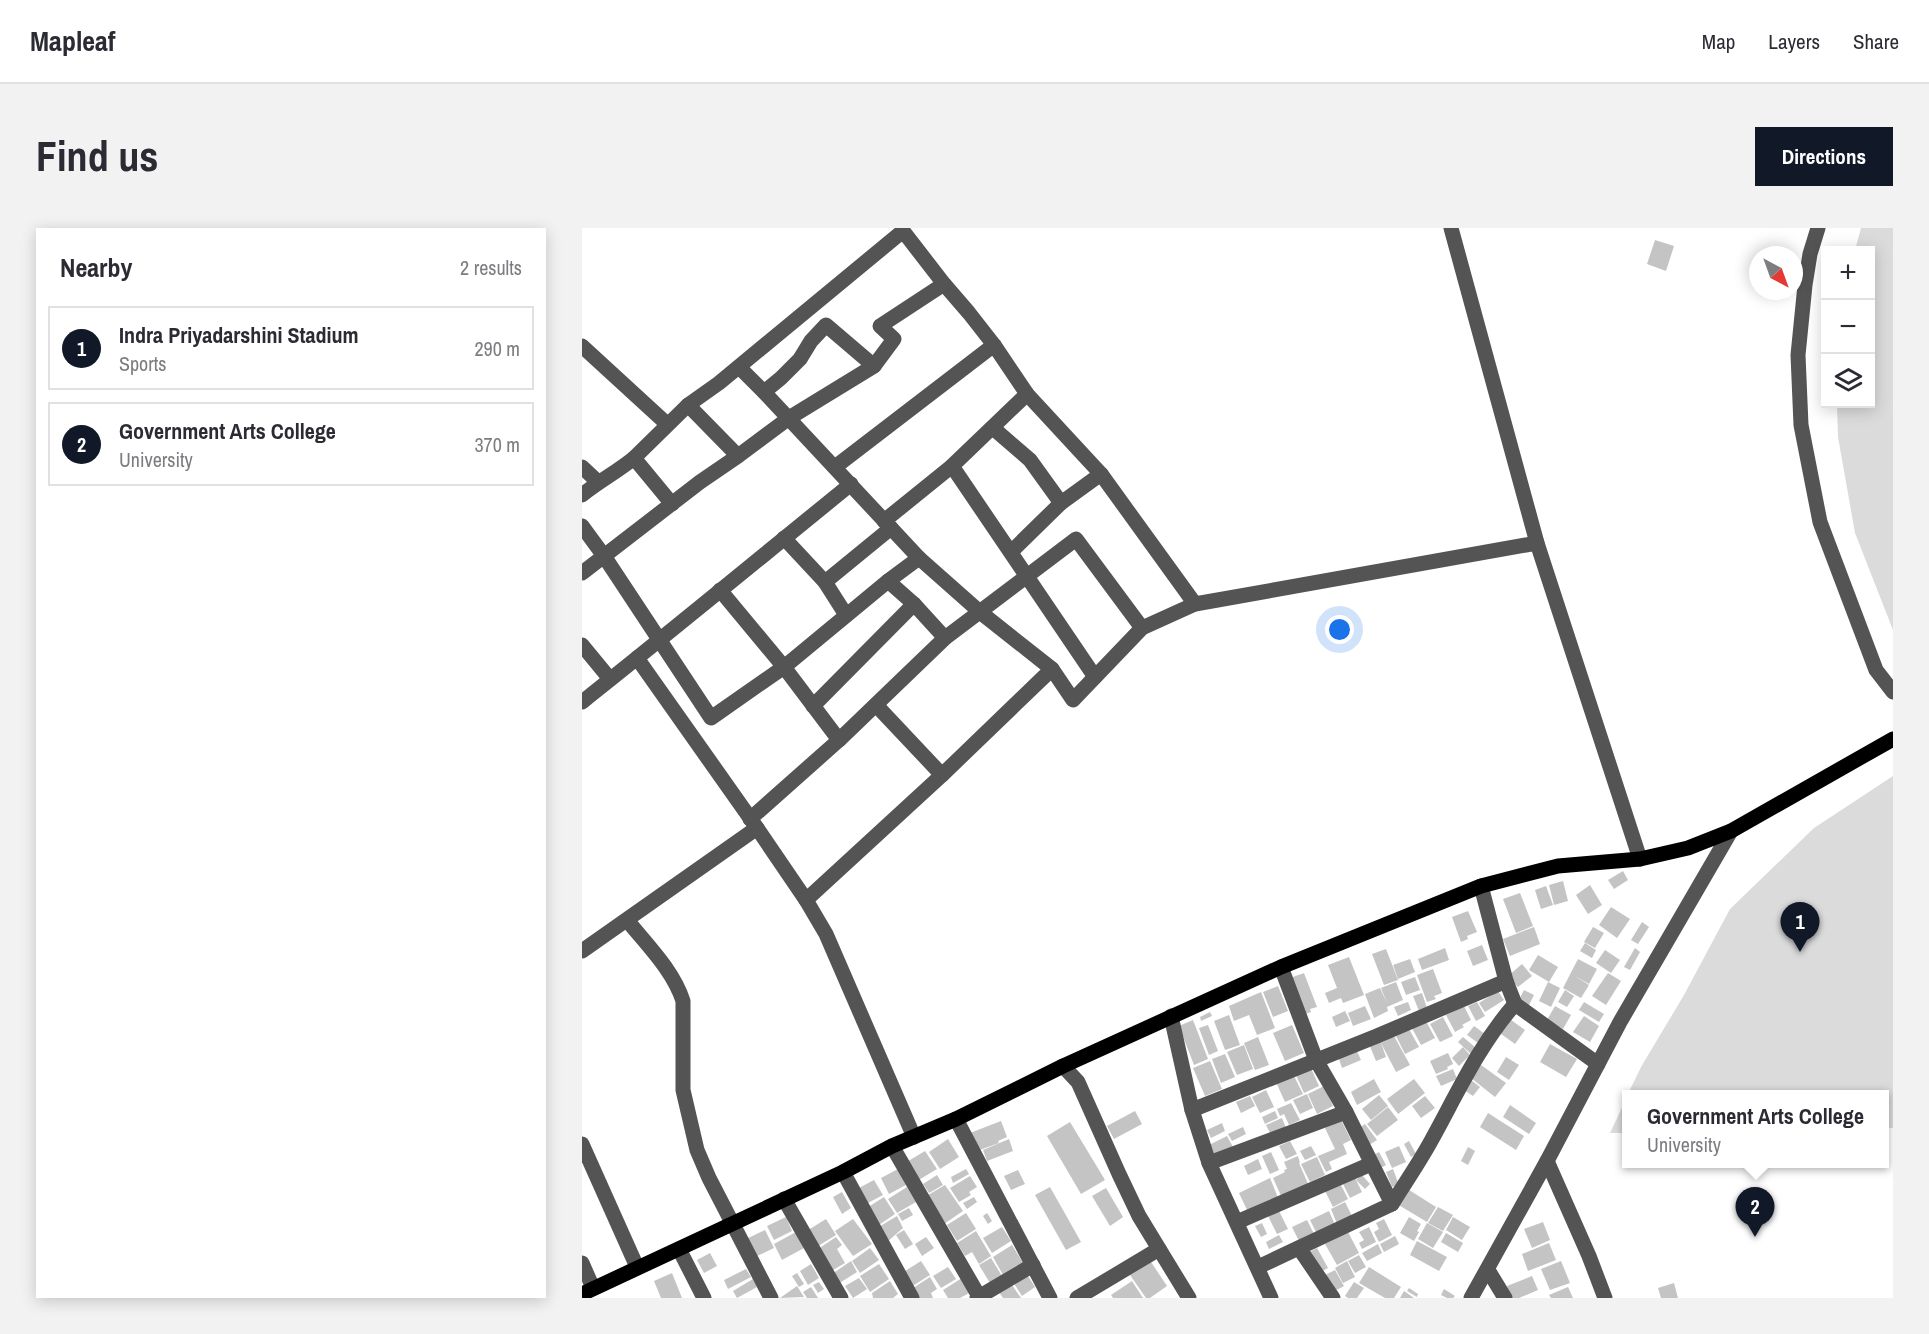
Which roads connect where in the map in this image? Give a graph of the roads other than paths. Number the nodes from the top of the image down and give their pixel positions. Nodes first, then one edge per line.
1 (1451, 228) edge
2 (1818, 228) edge
3 (944, 284) junction
4 (994, 345) junction
5 (582, 346) edge
6 (874, 366) junction
7 (739, 367) junction
8 (764, 392) junction
9 (1027, 394) junction
10 (688, 405) junction
11 (789, 418) junction
12 (668, 424) junction
13 (993, 428) junction
14 (738, 456) junction
15 (634, 458) junction
16 (952, 466) junction
17 (582, 467) edge
18 (835, 467) junction
19 (1101, 474) junction
20 (598, 482) junction
21 (851, 484) junction
22 (582, 495) edge
23 (1062, 503) junction
24 (672, 504) junction
25 (887, 524) junction
26 (582, 526) edge
27 (784, 538) junction
28 (1537, 543) junction
29 (1011, 552) junction
30 (604, 556) junction
31 (920, 558) junction
32 (582, 573) edge
33 (1027, 576) junction
34 (888, 581) junction
35 (825, 582) junction
36 (720, 590) junction
37 (914, 604) junction
38 (1195, 604) junction
39 (980, 612) junction
40 (846, 615) junction
41 (1142, 628) junction
42 (945, 638) junction
43 (659, 641) junction
44 (582, 645) edge
45 (637, 658) junction
46 (784, 667) junction
47 (1052, 669) junction
48 (1095, 677) junction
49 (610, 679) junction
50 (1893, 692) edge
51 (582, 702) edge
52 (876, 705) junction
53 (813, 706) junction
54 (1893, 739) edge
55 (839, 740) junction
56 (942, 775) junction
57 (754, 824) junction
58 (1731, 831) junction
59 (1640, 859) junction
60 (1481, 886) junction
61 (806, 900) junction
62 (627, 920) junction
63 (582, 951) edge
64 (1281, 967) junction
65 (1506, 981) junction
66 (1515, 1004) junction
67 (1171, 1016) junction
68 (1316, 1060) junction
69 (1598, 1064) junction
70 (1063, 1066) junction
71 (1192, 1110) junction
72 (1346, 1112) junction
73 (956, 1119) junction
74 (914, 1137) junction
75 (582, 1146) edge
76 (892, 1146) junction
77 (1547, 1161) junction
78 (1209, 1163) junction
79 (1371, 1164) junction
80 (843, 1172) junction
81 (784, 1200) junction
82 (1392, 1204) junction
83 (732, 1222) junction
84 (1237, 1222) junction
85 (1299, 1248) junction
86 (679, 1249) junction
87 (1159, 1249) junction
88 (582, 1263) edge
89 (1033, 1265) junction
90 (637, 1267) junction
91 (1258, 1267) junction
92 (1488, 1270) junction
93 (1100, 1285) junction
94 (587, 1291) edge
95 (979, 1297) edge
96 (704, 1298) edge
97 (771, 1298) edge
98 (841, 1298) edge
99 (912, 1298) edge
100 (1050, 1298) edge
101 (1077, 1298) edge
102 (1109, 1298) edge
103 (1189, 1298) edge
104 (1271, 1298) edge
105 (1333, 1298) edge
106 (1471, 1298) edge
107 (1505, 1298) edge
108 (1605, 1298) edge

1 - 28 street
2 - 50 street
3 - 4 street
3 - 6 street
3 - 7 street
4 - 9 street
4 - 18 street
5 - 12 street
6 - 8 street
6 - 11 street
7 - 8 street
7 - 10 street
8 - 11 street
9 - 13 street
9 - 19 street
10 - 12 street
10 - 14 street
11 - 14 street
11 - 18 street
12 - 15 street
13 - 16 street
13 - 23 street
14 - 24 street
15 - 20 street
15 - 24 street
16 - 25 street
16 - 29 street
17 - 20 street
18 - 21 street
19 - 23 street
19 - 38 street
20 - 22 street
21 - 25 street
21 - 27 street
23 - 29 street
24 - 30 street
25 - 31 street
25 - 35 street
26 - 30 street
27 - 35 street
27 - 36 street
28 - 38 street
28 - 59 street
29 - 33 street
30 - 32 street
30 - 43 street
31 - 34 street
31 - 39 street
33 - 39 street
33 - 41 street
33 - 48 street
34 - 37 street
34 - 40 street
35 - 40 street
36 - 43 street
36 - 46 street
37 - 42 street
37 - 53 street
38 - 41 street
39 - 42 street
39 - 47 street
40 - 46 street
41 - 48 street
42 - 52 street
43 - 45 street
43 - 46 street
44 - 49 street
45 - 49 street
45 - 57 street
46 - 53 street
47 - 48 street
47 - 56 street
49 - 51 street
52 - 55 street
52 - 56 street
53 - 55 street
54 - 58 main road
55 - 57 street
56 - 61 street
57 - 61 street
57 - 62 street
58 - 59 main road
58 - 69 street
59 - 60 main road
60 - 64 main road
60 - 65 street
61 - 74 street
62 - 63 street
62 - 83 street
64 - 67 main road
64 - 68 street
65 - 66 street
65 - 68 street
66 - 69 street
66 - 82 street
67 - 70 main road
67 - 71 street
68 - 71 street
68 - 72 street
69 - 77 street
70 - 73 main road
70 - 87 street
71 - 78 street
72 - 78 street
72 - 79 street
73 - 74 main road
73 - 89 street
74 - 76 main road
75 - 90 street
76 - 80 main road
76 - 95 street
77 - 92 street
77 - 108 street
78 - 84 street
79 - 82 street
79 - 84 street
80 - 81 main road
80 - 99 street
81 - 83 main road
81 - 98 street
82 - 85 street
83 - 86 main road
83 - 97 street
84 - 91 street
85 - 91 street
85 - 105 street
86 - 90 main road
86 - 96 street
87 - 93 street
87 - 103 street
88 - 94 street
89 - 95 street
89 - 100 street
90 - 94 main road
91 - 104 street
92 - 106 street
92 - 107 street
93 - 101 street
93 - 102 street

